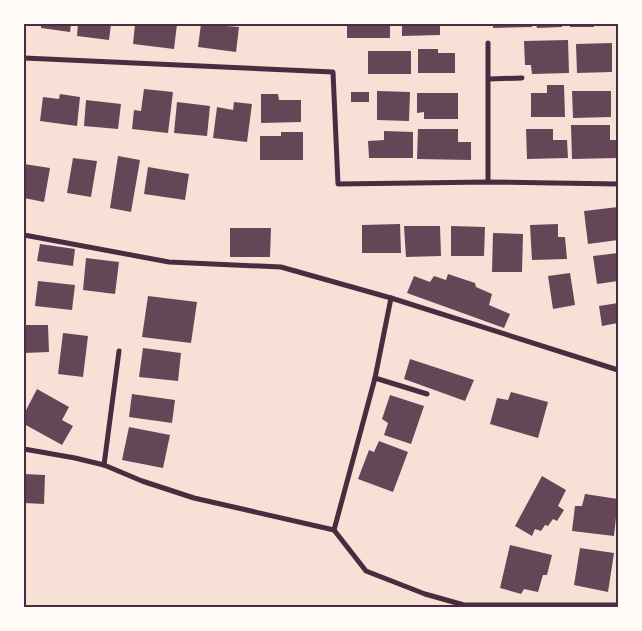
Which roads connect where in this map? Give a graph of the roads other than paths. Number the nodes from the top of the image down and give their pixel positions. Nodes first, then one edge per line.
1 (488, 43) dead end
2 (24, 58) edge
3 (522, 78) dead end
4 (489, 79) junction
5 (488, 182) junction
6 (618, 184) edge
7 (24, 235) edge
8 (391, 298) junction
9 (119, 350) dead end
10 (618, 370) edge
11 (375, 378) junction
12 (427, 394) dead end
13 (24, 449) edge
14 (104, 465) junction
15 (334, 530) junction
16 (618, 605) edge

1 - 4 street
2 - 5 street
3 - 4 street
4 - 5 street
5 - 6 street
7 - 8 street
8 - 10 street
8 - 11 street
9 - 14 street
11 - 12 street
11 - 15 street
13 - 14 street
14 - 15 street
15 - 16 street

